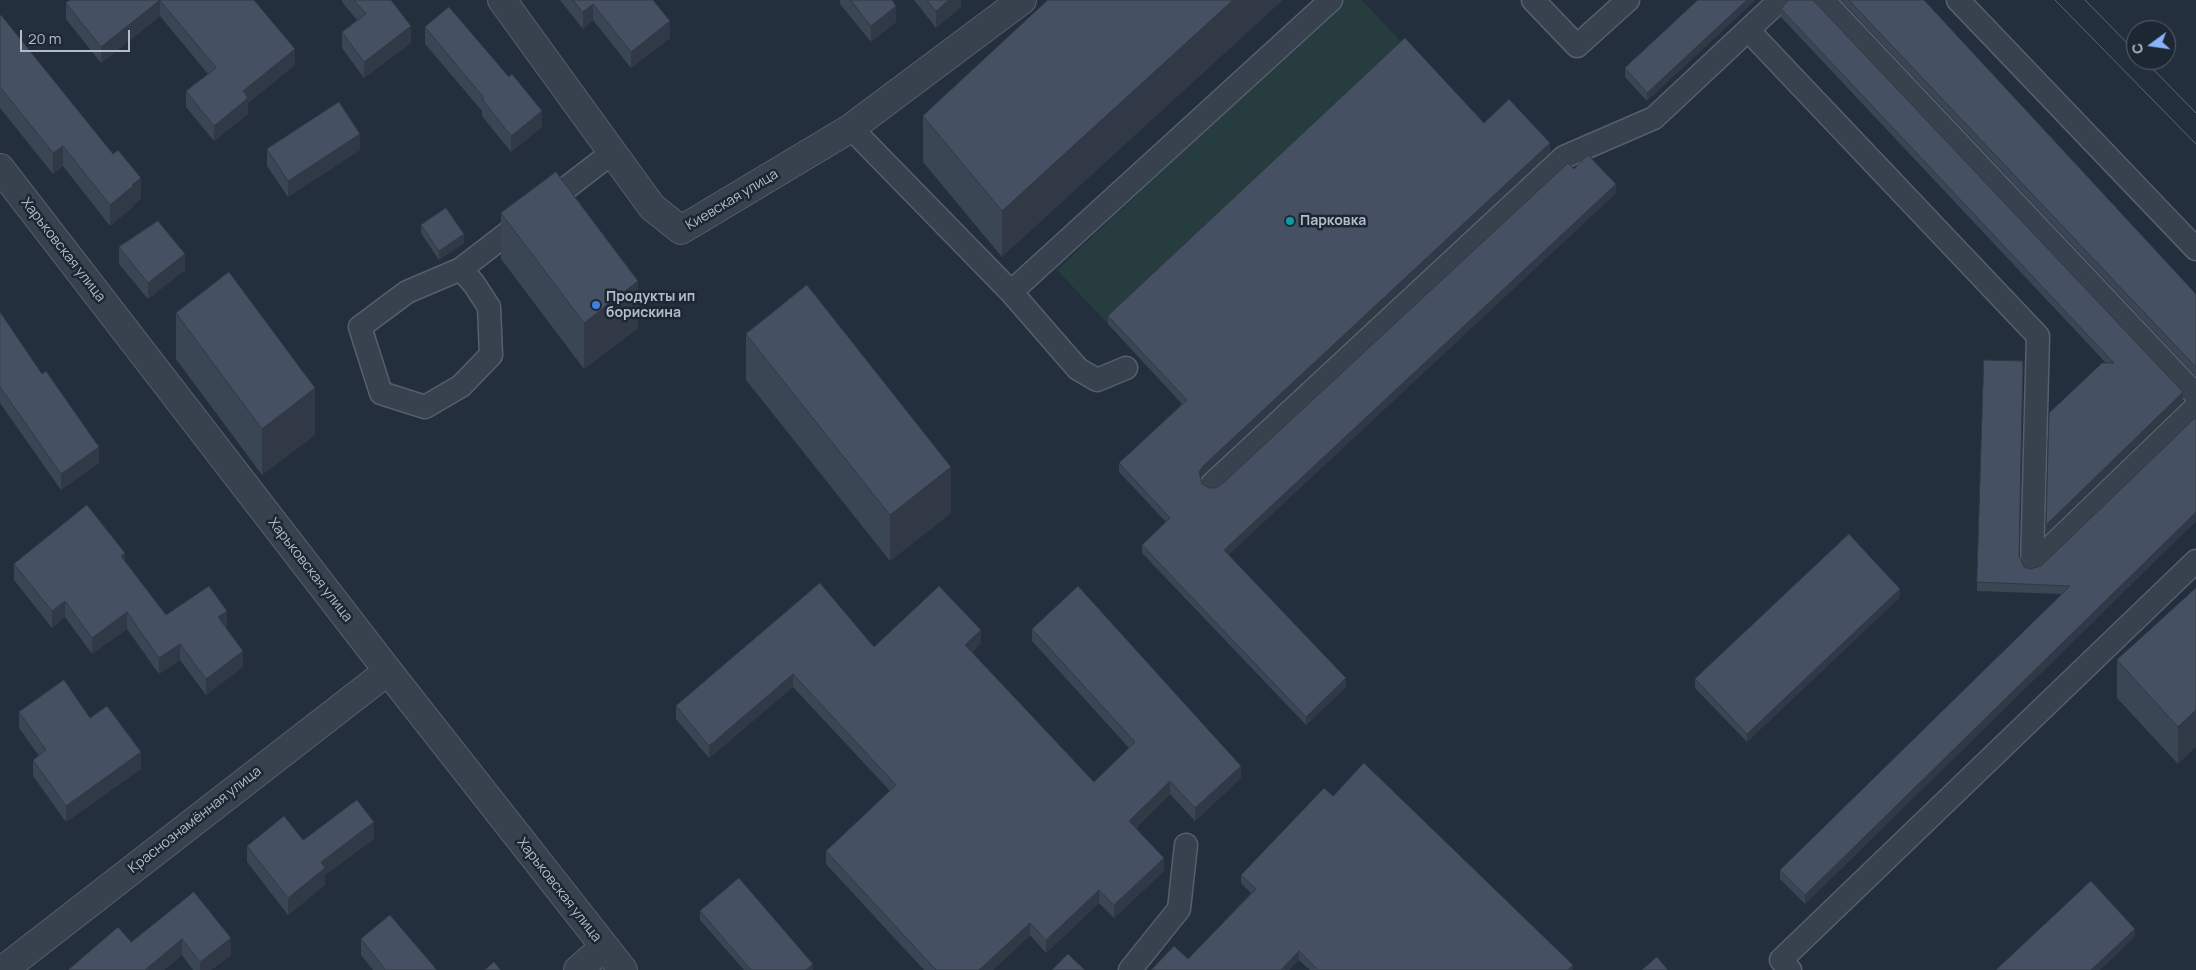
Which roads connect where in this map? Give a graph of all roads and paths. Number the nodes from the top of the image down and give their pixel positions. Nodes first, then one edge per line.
1 (502, 0) edge
2 (1022, 0) edge
3 (1331, 0) edge
4 (1533, 0) edge
5 (1628, 0) edge
6 (1780, 0) edge
7 (1823, 0) edge
8 (1958, 0) edge
9 (1748, 30) junction
10 (851, 128) junction
11 (613, 152) junction
12 (0, 168) edge
13 (2196, 249) edge
14 (461, 269) junction
15 (1011, 292) junction
16 (1126, 368) dead end
17 (2196, 395) edge
18 (2196, 407) edge
19 (1212, 484) dead end
20 (2196, 560) edge
21 (388, 671) junction
22 (1186, 845) dead end
23 (604, 947) junction
24 (3, 970) edge
25 (578, 970) edge
26 (622, 970) edge
27 (1130, 970) edge
28 (1790, 970) edge

1 - 11 street, Киевская улица
2 - 10 street, Киевская улица
3 - 15 lane
4 - 5 lane
6 - 9 lane
7 - 17 lane
8 - 13 lane
9 - 18 lane
9 - 19 lane
10 - 11 street, Киевская улица
10 - 15 lane
11 - 14 lane
12 - 21 street, Харьковская улица
14 - 14 lane
15 - 16 lane
20 - 28 lane
21 - 23 street, Харьковская улица
21 - 24 street, Краснознамённая улица
22 - 27 lane
23 - 25 street
23 - 26 street, Харьковская улица

